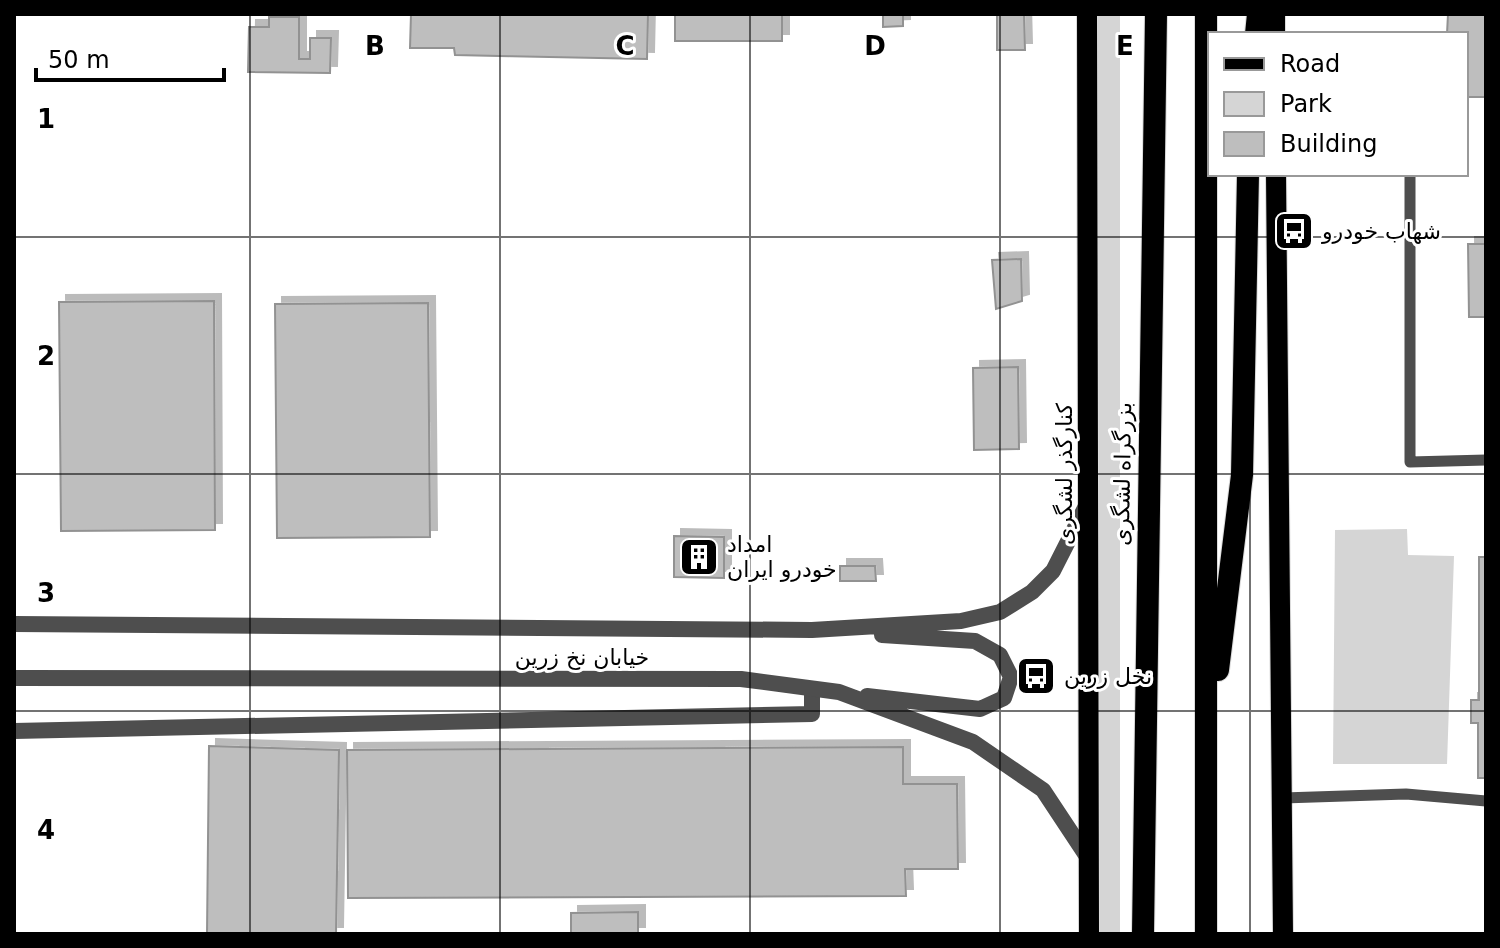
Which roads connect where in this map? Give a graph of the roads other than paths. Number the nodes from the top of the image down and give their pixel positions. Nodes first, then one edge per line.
1 (1087, 14) edge
2 (1156, 14) edge
3 (1206, 14) edge
4 (1248, 176) edge
5 (1276, 176) edge
6 (1410, 176) edge
7 (1486, 460) edge
8 (1088, 503) junction
9 (14, 624) edge
10 (812, 630) junction
11 (14, 678) edge
12 (812, 689) junction
13 (839, 692) junction
14 (1206, 730) junction
15 (14, 731) edge
16 (1283, 798) junction
17 (1486, 801) edge
18 (1088, 858) junction
19 (1142, 858) junction
20 (1089, 934) edge
21 (1134, 934) edge
22 (1143, 934) edge
23 (1206, 934) edge
24 (1283, 934) edge

1 - 8 main road, کنارگذر لشگری
2 - 19 highway, بزرگراه لشگری
3 - 14 highway
4 - 14 highway
5 - 16 main road
6 - 7 lane
8 - 10 street, خیابان نخ زرین
8 - 18 main road, کنارگذر لشگری
9 - 10 street, خیابان نخ زرین
10 - 13 street
11 - 12 street, خیابان نخ زرین
12 - 13 street, خیابان نخ زرین
12 - 15 street
13 - 18 street, خیابان نخ زرین
14 - 23 highway
16 - 17 lane
16 - 24 main road
18 - 20 main road, کنارگذر لشگری
19 - 21 highway
19 - 22 highway, بزرگراه لشگری

